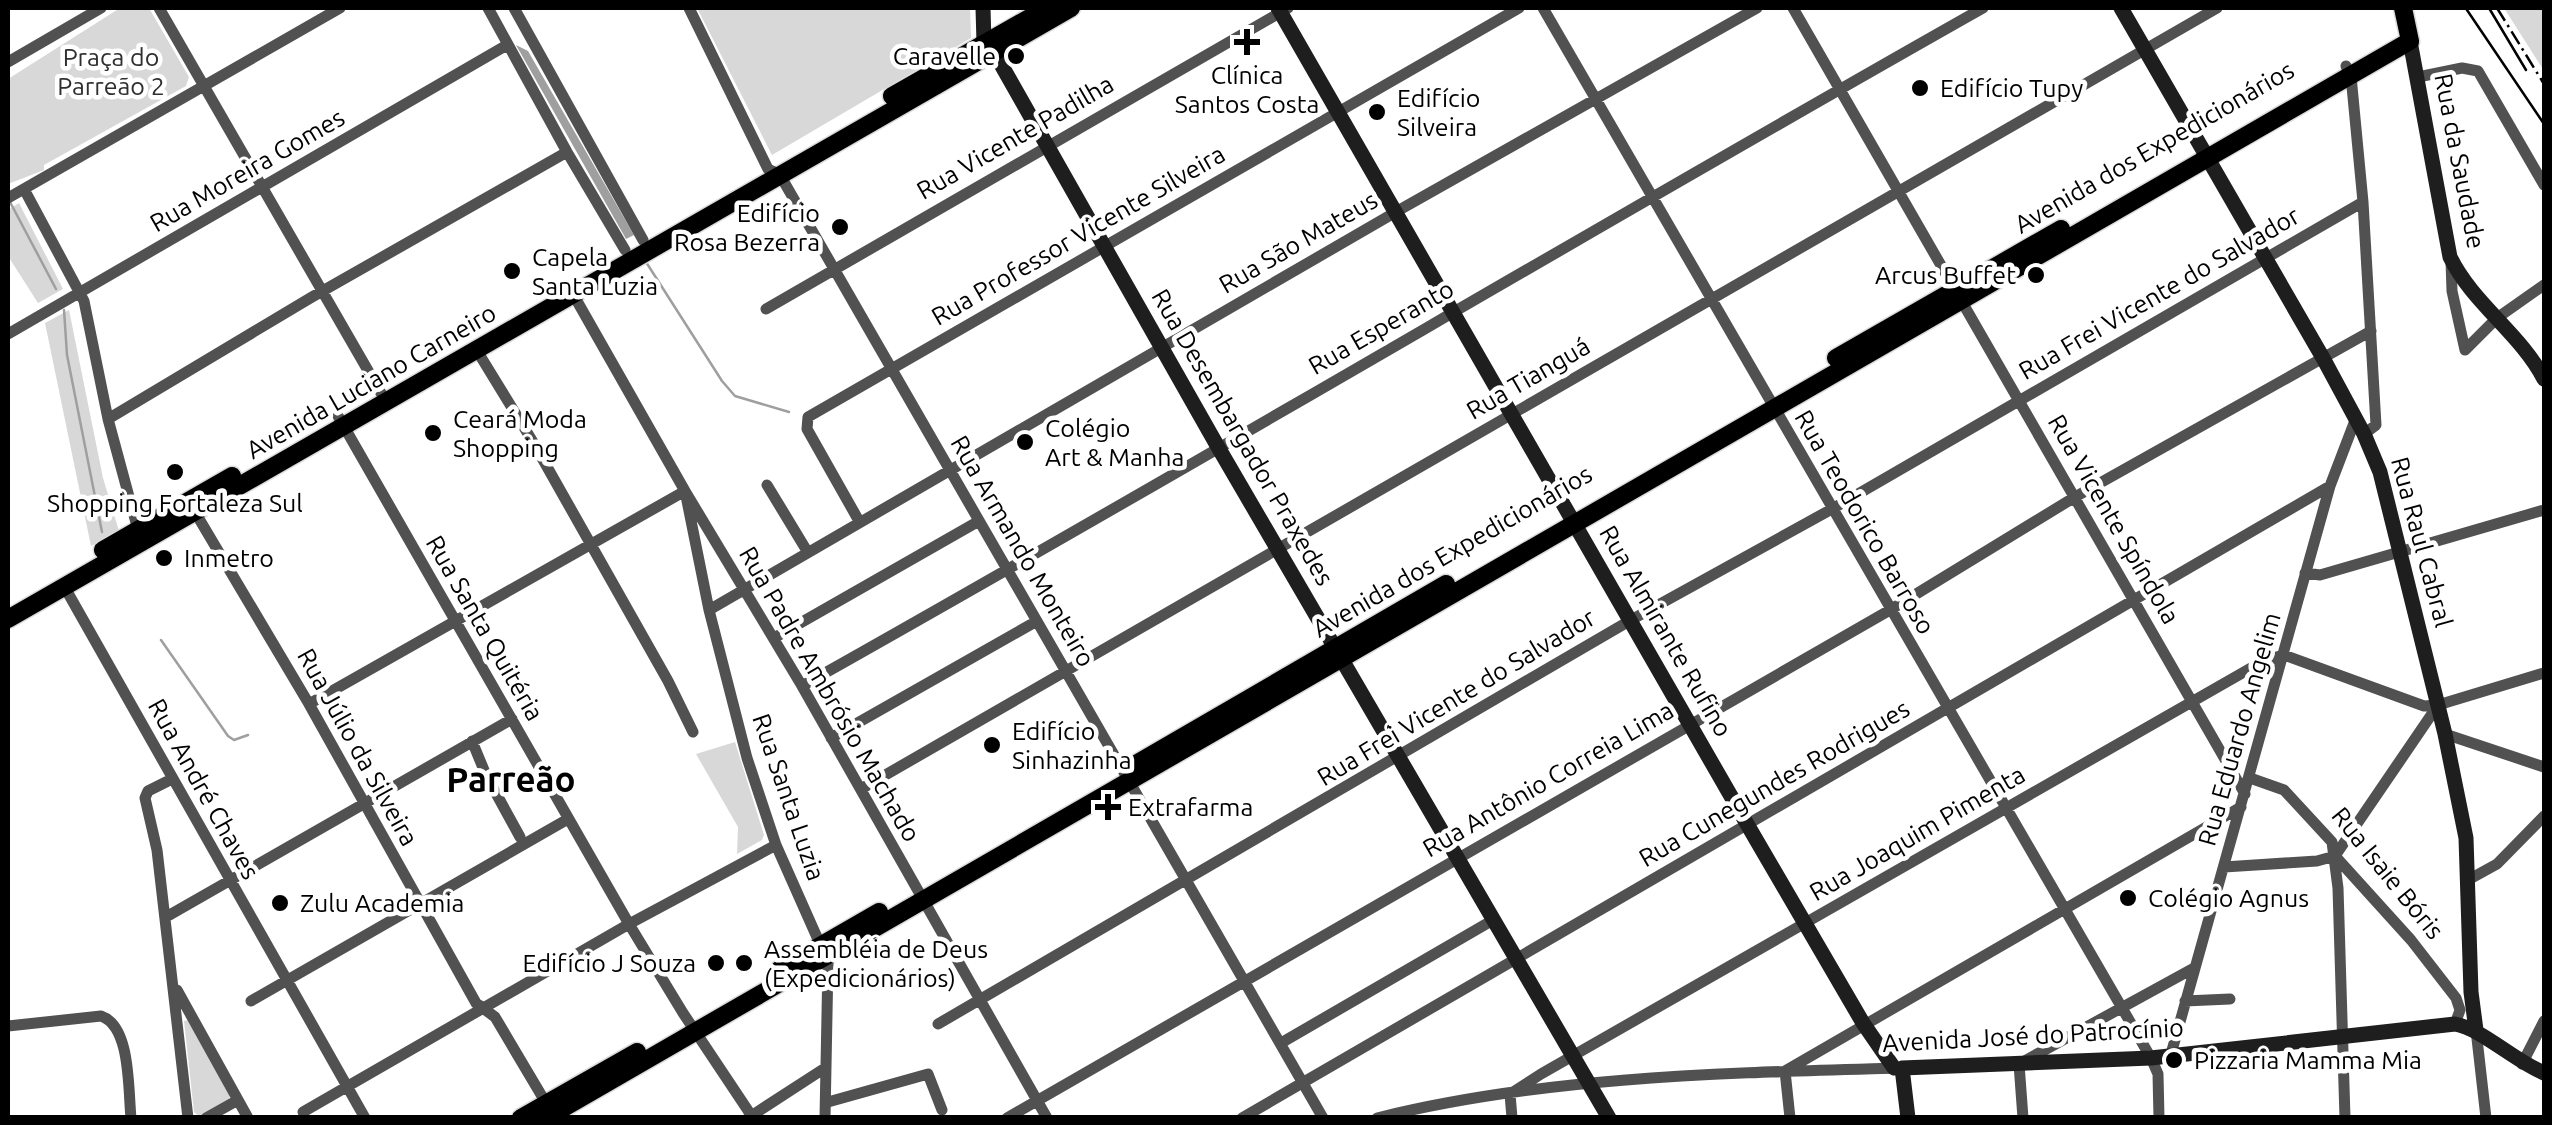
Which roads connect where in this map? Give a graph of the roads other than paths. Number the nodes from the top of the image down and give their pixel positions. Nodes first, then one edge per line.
1 (101, 8) edge
2 (159, 8) edge
3 (340, 8) edge
4 (488, 8) edge
5 (514, 8) edge
6 (688, 8) edge
7 (983, 8) edge
8 (1047, 8) edge
9 (1071, 8) edge
10 (1519, 8) edge
11 (1542, 8) edge
12 (1757, 8) edge
13 (1793, 8) edge
14 (1983, 8) edge
15 (2121, 8) edge
16 (2217, 8) edge
17 (2403, 8) edge
18 (1282, 9) edge
19 (522, 23) junction
20 (2409, 35) junction
21 (505, 39) junction
22 (989, 47) junction
23 (2146, 49) junction
24 (8, 62) edge
25 (2348, 71) junction
26 (2418, 77) junction
27 (204, 87) junction
28 (1839, 89) junction
29 (1594, 98) junction
30 (1336, 112) junction
31 (1046, 146) junction
32 (567, 152) junction
33 (2206, 153) junction
34 (774, 172) junction
35 (2544, 185) edge
36 (264, 188) junction
37 (1898, 191) junction
38 (16, 194) edge
39 (1651, 196) junction
40 (2363, 202) junction
41 (1396, 212) junction
42 (1106, 246) junction
43 (636, 249) junction
44 (2450, 256) junction
45 (2265, 257) junction
46 (834, 268) junction
47 (2544, 285) edge
48 (323, 291) junction
49 (80, 292) junction
50 (572, 294) junction
51 (1959, 295) junction
52 (1710, 298) junction
53 (766, 309) dead end
54 (1454, 311) junction
55 (2498, 318) junction
56 (2372, 332) junction
57 (8, 334) edge
58 (1162, 348) junction
59 (476, 349) junction
60 (2323, 358) junction
61 (891, 369) junction
62 (2544, 379) edge
63 (382, 396) junction
64 (2018, 399) junction
65 (1770, 403) junction
66 (1512, 413) junction
67 (2356, 418) junction
68 (108, 420) junction
69 (341, 420) junction
70 (2364, 434) junction
71 (1218, 447) junction
72 (948, 469) junction
73 (767, 485) dead end
74 (2330, 486) junction
75 (685, 491) junction
76 (2075, 497) junction
77 (1832, 508) junction
78 (2544, 510) edge
79 (194, 512) junction
80 (1572, 518) junction
81 (860, 521) junction
82 (979, 521) junction
83 (138, 530) junction
84 (590, 545) junction
85 (1277, 547) junction
86 (2399, 550) junction
87 (807, 551) junction
88 (113, 552) junction
89 (1007, 569) junction
90 (2306, 573) junction
91 (64, 586) junction
92 (744, 589) junction
93 (2133, 598) junction
94 (8, 606) edge
95 (709, 610) junction
96 (1890, 610) junction
97 (8, 619) edge
98 (1631, 620) junction
99 (1037, 621) junction
100 (454, 622) junction
101 (774, 638) junction
102 (1339, 652) junction
103 (2284, 655) junction
104 (1066, 670) junction
105 (2544, 673) edge
106 (802, 686) junction
107 (2192, 701) junction
108 (309, 704) junction
109 (2438, 705) junction
110 (1947, 708) junction
111 (512, 719) junction
112 (1690, 724) junction
113 (693, 732) dead end
114 (2445, 734) junction
115 (832, 738) junction
116 (472, 742) junction
117 (1400, 756) junction
118 (2544, 767) edge
119 (1128, 776) junction
120 (2250, 778) junction
121 (172, 779) junction
122 (861, 789) junction
123 (2245, 794) junction
124 (363, 802) junction
125 (2242, 807) junction
126 (2004, 809) junction
127 (2544, 816) edge
128 (568, 819) junction
129 (1747, 824) junction
130 (520, 838) dead end
131 (776, 845) junction
132 (1457, 856) junction
133 (2335, 856) junction
134 (2224, 867) junction
135 (1186, 880) junction
136 (2468, 880) junction
137 (231, 882) junction
138 (920, 895) junction
139 (420, 904) junction
140 (2064, 910) junction
141 (166, 917) junction
142 (1494, 920) junction
143 (629, 924) junction
144 (1806, 924) junction
145 (823, 951) junction
146 (1515, 956) junction
147 (2194, 968) junction
148 (1245, 980) junction
149 (286, 982) junction
150 (173, 983) junction
151 (2463, 995) junction
152 (2230, 999) dead end
153 (981, 1000) junction
154 (251, 1001) dead end
155 (2185, 1002) junction
156 (484, 1008) junction
157 (2120, 1008) junction
158 (2544, 1021) edge
159 (1863, 1023) junction
160 (938, 1024) dead end
161 (2455, 1024) junction
162 (8, 1026) edge
163 (692, 1028) junction
164 (2476, 1030) junction
165 (2342, 1038) junction
166 (1280, 1043) junction
167 (2171, 1054) junction
168 (1575, 1055) junction
169 (2150, 1058) junction
170 (2019, 1064) junction
171 (2522, 1064) junction
172 (826, 1068) junction
173 (1898, 1068) junction
174 (1785, 1071) junction
175 (2544, 1073) edge
176 (1302, 1082) junction
177 (1591, 1084) junction
178 (347, 1087) junction
179 (1510, 1094) junction
180 (238, 1100) junction
181 (1037, 1100) junction
182 (828, 1102) junction
183 (942, 1110) dead end
184 (304, 1112) dead end
185 (550, 1113) edge
186 (751, 1117) edge
187 (131, 1118) edge
188 (188, 1118) edge
189 (206, 1118) edge
190 (248, 1118) edge
191 (365, 1118) edge
192 (521, 1118) edge
193 (825, 1118) edge
194 (1007, 1118) edge
195 (1047, 1118) edge
196 (1242, 1118) edge
197 (1323, 1118) edge
198 (1377, 1118) edge
199 (1512, 1118) edge
200 (1609, 1118) edge
201 (1790, 1118) edge
202 (1908, 1118) edge
203 (2023, 1118) edge
204 (2160, 1118) edge
205 (2345, 1118) edge
206 (2486, 1118) edge

1 - 24 street
2 - 27 street
3 - 27 street
4 - 21 street
5 - 19 street
6 - 34 street, Rua Armando Monteiro
7 - 22 street
8 - 22 main road, Avenida Luciano Carneiro
9 - 22 main road, Avenida Luciano Carneiro
10 - 30 street, Rua Professor Vicente Silveira
11 - 29 street, Rua Teodorico Barroso
12 - 29 street, Rua São Mateus
13 - 28 street, Rua Vicente Spíndola
14 - 28 street, Rua Esperanto
15 - 23 street, Rua Raul Cabral
16 - 23 street, Rua Tianguá
17 - 20 main road
18 - 30 street, Rua Almirante Rufino
18 - 31 street, Rua Vicente Padilha
19 - 21 street, Rua Moreira Gomes
19 - 43 street
20 - 25 main road, Avenida dos Expedicionários
20 - 26 street, Rua da Saudade
21 - 32 street
21 - 36 street, Rua Moreira Gomes
22 - 31 street, Rua Desembargador Praxedes
22 - 34 main road, Avenida Luciano Carneiro
23 - 33 street, Rua Raul Cabral
23 - 37 street, Rua Tianguá
25 - 33 main road, Avenida dos Expedicionários
25 - 40 street
26 - 35 street
26 - 44 street, Rua da Saudade
27 - 36 street
27 - 38 street
28 - 37 street, Rua Vicente Spíndola
28 - 39 street, Rua Esperanto
29 - 39 street, Rua Teodorico Barroso
29 - 41 street, Rua São Mateus
30 - 41 street, Rua Almirante Rufino
30 - 42 street, Rua Professor Vicente Silveira
31 - 42 street, Rua Desembargador Praxedes
31 - 46 street, Rua Vicente Padilha
32 - 43 street
32 - 48 street
33 - 45 street, Rua Raul Cabral
33 - 51 main road, Avenida dos Expedicionários
34 - 43 main road, Avenida Luciano Carneiro
34 - 46 street, Rua Armando Monteiro
36 - 48 street
36 - 49 street, Rua Moreira Gomes
37 - 51 street, Rua Vicente Spíndola
37 - 52 street, Rua Tianguá
38 - 49 street
39 - 52 street, Rua Teodorico Barroso
39 - 54 street, Rua Esperanto
40 - 45 street, Rua Frei Vicente do Salvador
40 - 56 street
41 - 54 street, Rua Almirante Rufino
41 - 58 street, Rua São Mateus
42 - 58 street, Rua Desembargador Praxedes
42 - 61 street, Rua Professor Vicente Silveira
43 - 50 main road, Avenida Luciano Carneiro
43 - 63 main road, Avenida Luciano Carneiro
44 - 55 street, Rua da Saudade
44 - 55 street
45 - 60 street, Rua Raul Cabral
45 - 64 street, Rua Frei Vicente do Salvador
46 - 53 street, Rua Vicente Padilha
46 - 61 street, Rua Armando Monteiro
47 - 55 street
48 - 63 street
48 - 68 street
49 - 57 street, Rua Moreira Gomes
49 - 68 street
50 - 59 main road, Avenida Luciano Carneiro
50 - 75 street, Rua Padre Ambrósio Machado
51 - 64 street, Rua Vicente Spíndola
51 - 65 main road, Avenida dos Expedicionários
52 - 65 street, Rua Teodorico Barroso
52 - 66 street, Rua Tianguá
54 - 66 street, Rua Almirante Rufino
54 - 71 street, Rua Esperanto
55 - 62 street, Rua da Saudade
56 - 60 street, Rua Antônio Correia Lima
56 - 70 street
58 - 71 street, Rua Desembargador Praxedes
58 - 72 street, Rua São Mateus
59 - 63 main road, Avenida Luciano Carneiro
59 - 84 street
60 - 67 street, Rua Raul Cabral
60 - 76 street, Rua Antônio Correia Lima
61 - 72 street, Rua Armando Monteiro
61 - 81 street, Rua Professor Vicente Silveira
63 - 69 main road, Avenida Luciano Carneiro
64 - 76 street, Rua Vicente Spíndola
64 - 77 street, Rua Frei Vicente do Salvador
65 - 77 street, Rua Teodorico Barroso
65 - 80 main road, Avenida dos Expedicionários
66 - 80 street, Rua Almirante Rufino
66 - 85 street, Rua Tianguá
67 - 70 street, Rua Raul Cabral
67 - 74 street, Rua Eduardo Angelim
68 - 83 street
69 - 79 main road, Avenida Luciano Carneiro
69 - 83 main road, Avenida Luciano Carneiro
69 - 100 street, Rua Santa Quitéria
70 - 86 street, Rua Raul Cabral
71 - 85 street, Rua Desembargador Praxedes
71 - 89 street, Rua Esperanto
72 - 81 street, Rua São Mateus
72 - 82 street, Rua Armando Monteiro
73 - 87 street
74 - 90 street, Rua Eduardo Angelim
74 - 93 street, Rua Cunegundes Rodrigues
75 - 84 street
75 - 92 street, Rua Padre Ambrósio Machado
75 - 95 street, Rua Santa Luzia
76 - 93 street, Rua Vicente Spíndola
76 - 96 street, Rua Antônio Correia Lima
77 - 96 street, Rua Teodorico Barroso
77 - 98 street, Rua Frei Vicente do Salvador
78 - 86 street
79 - 88 main road, Avenida Luciano Carneiro
79 - 108 street, Rua Júlio da Silveira
80 - 98 street, Rua Almirante Rufino
80 - 102 main road, Avenida dos Expedicionários
81 - 87 street, Rua São Mateus
82 - 89 street, Rua Armando Monteiro
82 - 101 street
83 - 88 main road, Avenida Luciano Carneiro
84 - 100 street
84 - 113 street
85 - 102 street, Rua Desembargador Praxedes
85 - 104 street, Rua Tianguá
86 - 90 street
86 - 109 street, Rua Raul Cabral
87 - 92 street, Rua São Mateus
88 - 91 main road, Avenida Luciano Carneiro
88 - 94 main road, Avenida Luciano Carneiro
89 - 99 street, Rua Armando Monteiro
89 - 106 street, Rua Esperanto
90 - 103 street, Rua Eduardo Angelim
91 - 97 main road, Avenida Luciano Carneiro
91 - 121 street, Rua André Chaves
92 - 95 street, Rua São Mateus
92 - 101 street, Rua Padre Ambrósio Machado
93 - 107 street, Rua Vicente Spíndola
93 - 110 street, Rua Cunegundes Rodrigues
95 - 131 street, Rua Santa Luzia
96 - 110 street, Rua Teodorico Barroso
96 - 112 street, Rua Antônio Correia Lima
98 - 112 street, Rua Almirante Rufino
98 - 117 street, Rua Frei Vicente do Salvador
99 - 104 street, Rua Armando Monteiro
99 - 115 street
100 - 108 street
100 - 111 street, Rua Santa Quitéria
101 - 106 street, Rua Padre Ambrósio Machado
102 - 117 street, Rua Desembargador Praxedes
102 - 119 main road, Avenida dos Expedicionários
103 - 107 street, Rua Joaquim Pimenta
103 - 109 street
103 - 120 street, Rua Eduardo Angelim
104 - 119 street, Rua Armando Monteiro
104 - 122 street, Rua Tianguá
105 - 109 street
106 - 115 street, Rua Padre Ambrósio Machado
107 - 123 street, Rua Vicente Spíndola
107 - 126 street, Rua Joaquim Pimenta
108 - 124 street, Rua Júlio da Silveira
109 - 114 street, Rua Raul Cabral
109 - 133 street
110 - 126 street, Rua Teodorico Barroso
110 - 129 street, Rua Cunegundes Rodrigues
111 - 116 street
111 - 128 street, Rua Santa Quitéria
112 - 129 street, Rua Almirante Rufino
112 - 132 street, Rua Antônio Correia Lima
114 - 118 street
114 - 136 street, Rua Raul Cabral
115 - 122 street, Rua Padre Ambrósio Machado
116 - 124 street
116 - 130 street
117 - 132 street, Rua Desembargador Praxedes
117 - 135 street, Rua Frei Vicente do Salvador
119 - 135 street, Rua Armando Monteiro
119 - 138 main road, Avenida dos Expedicionários
120 - 123 street, Rua Eduardo Angelim
120 - 133 street, Rua Isaie Bóris
121 - 137 street, Rua André Chaves
121 - 141 street
122 - 138 street, Rua Padre Ambrósio Machado
123 - 125 street, Rua Eduardo Angelim
124 - 137 street
124 - 139 street, Rua Júlio da Silveira
125 - 134 street, Rua Eduardo Angelim
125 - 140 street
126 - 140 street, Rua Teodorico Barroso
126 - 144 street, Rua Joaquim Pimenta
127 - 136 street
128 - 139 street
128 - 143 street, Rua Santa Quitéria
129 - 144 street, Rua Almirante Rufino
129 - 146 street, Rua Cunegundes Rodrigues
131 - 143 street
131 - 145 street, Rua Santa Luzia
132 - 142 street, Rua Desembargador Praxedes
132 - 148 street, Rua Antônio Correia Lima
133 - 134 street
133 - 151 street, Rua Isaie Bóris
133 - 165 street
134 - 147 street, Rua Eduardo Angelim
135 - 148 street, Rua Armando Monteiro
135 - 153 street, Rua Frei Vicente do Salvador
136 - 151 street, Rua Raul Cabral
137 - 141 street
137 - 149 street, Rua André Chaves
138 - 145 main road, Avenida dos Expedicionários
138 - 153 street, Rua Padre Ambrósio Machado
139 - 149 street
139 - 156 street, Rua Júlio da Silveira
140 - 157 street, Rua Teodorico Barroso
140 - 159 street
141 - 150 street
142 - 146 street, Rua Desembargador Praxedes
142 - 166 street
143 - 156 street
143 - 163 street, Rua Santa Quitéria
144 - 159 street, Rua Almirante Rufino
144 - 168 street, Rua Joaquim Pimenta
145 - 163 main road, Avenida dos Expedicionários
145 - 172 street, Rua Santa Luzia
146 - 168 street, Rua Desembargador Praxedes
146 - 176 street, Rua Cunegundes Rodrigues
147 - 155 street, Rua Eduardo Angelim
147 - 157 street
148 - 166 street, Rua Armando Monteiro
148 - 181 street, Rua Antônio Correia Lima
149 - 154 street
149 - 178 street, Rua André Chaves
150 - 180 street
150 - 188 street
151 - 161 street
151 - 164 street, Rua Raul Cabral
152 - 155 street
153 - 160 street, Rua Frei Vicente do Salvador
153 - 181 street, Rua Padre Ambrósio Machado
155 - 167 street, Rua Eduardo Angelim
156 - 178 street
156 - 185 street, Rua Júlio da Silveira
157 - 169 street, Rua Teodorico Barroso
157 - 170 street
158 - 171 street
159 - 173 street, Rua Almirante Rufino
159 - 174 street
161 - 164 street, Avenida José do Patrocínio
161 - 165 street, Avenida José do Patrocínio
162 - 187 street
163 - 185 main road, Avenida dos Expedicionários
163 - 186 street, Rua Santa Quitéria
164 - 171 street
164 - 206 street
165 - 167 street, Avenida José do Patrocínio
165 - 205 street
166 - 176 street, Rua Armando Monteiro
167 - 169 street, Avenida José do Patrocínio
168 - 177 street, Rua Desembargador Praxedes
168 - 179 street, Rua Joaquim Pimenta
169 - 170 street, Avenida José do Patrocínio
169 - 204 street
170 - 173 street, Avenida José do Patrocínio
170 - 203 street
171 - 175 street
172 - 182 street, Rua Santa Luzia
172 - 186 street
173 - 174 street, Avenida José do Patrocínio
173 - 202 street
174 - 177 street, Avenida José do Patrocínio
174 - 201 street
176 - 196 street, Rua Cunegundes Rodrigues
176 - 197 street, Rua Armando Monteiro
177 - 179 street, Avenida José do Patrocínio
177 - 200 street, Rua Desembargador Praxedes
178 - 184 street
178 - 191 street, Rua André Chaves
179 - 198 street, Avenida José do Patrocínio
179 - 199 street
180 - 189 street
180 - 190 street
181 - 194 street, Rua Antônio Correia Lima
181 - 195 street, Rua Padre Ambrósio Machado
182 - 183 street
182 - 193 street, Rua Santa Luzia
185 - 192 main road, Avenida dos Expedicionários

